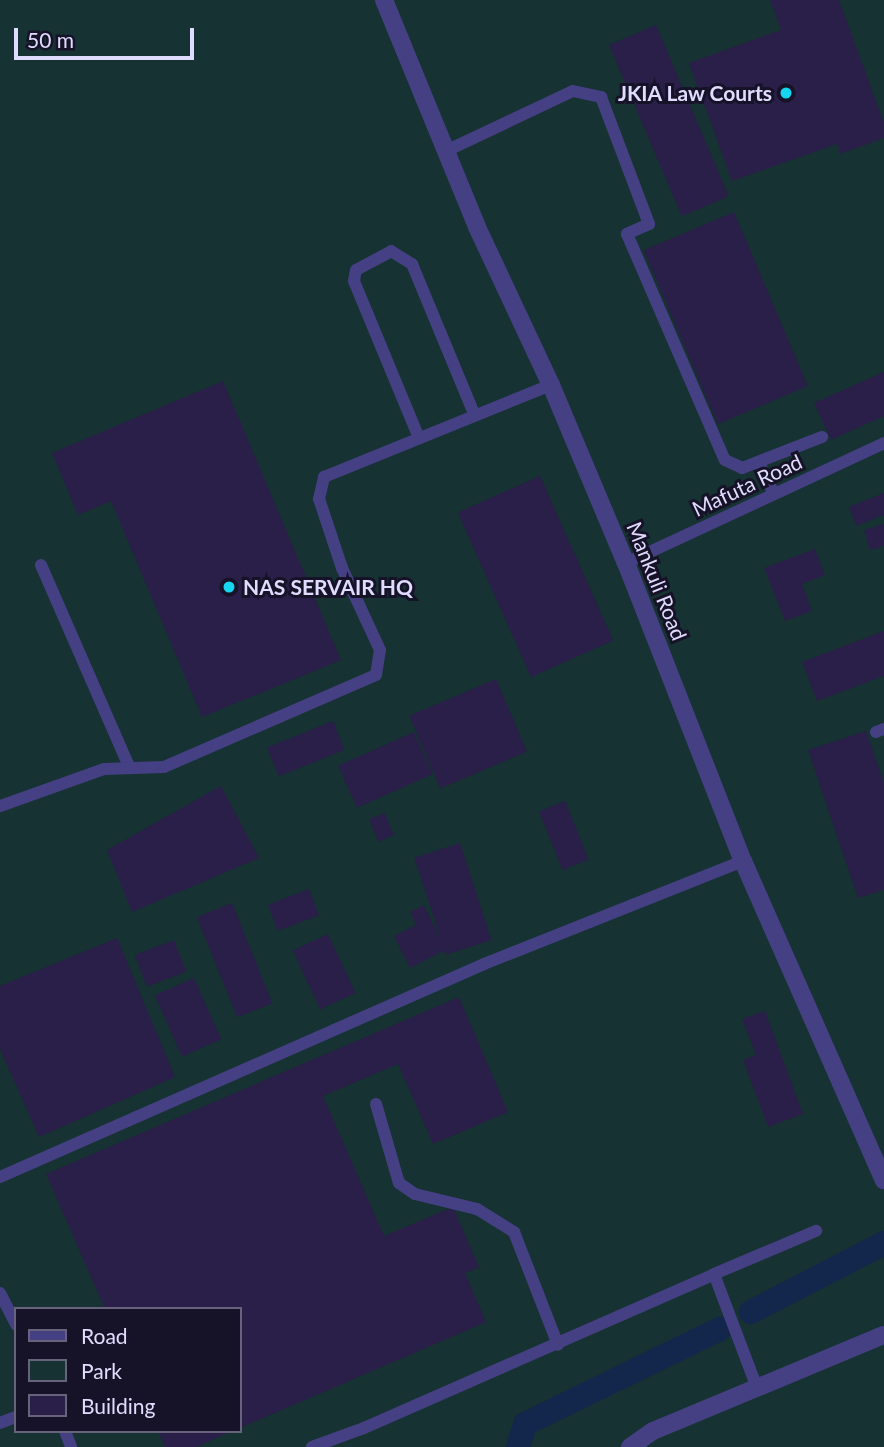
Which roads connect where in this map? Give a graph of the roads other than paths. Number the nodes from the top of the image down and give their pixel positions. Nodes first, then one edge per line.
1 (384, 0) edge
2 (446, 151) junction
3 (551, 385) junction
4 (474, 414) junction
5 (822, 437) dead end
6 (419, 438) junction
7 (884, 443) edge
8 (759, 463) junction
9 (774, 494) junction
10 (626, 563) junction
11 (41, 565) dead end
12 (128, 766) junction
13 (0, 806) edge
14 (743, 861) junction
15 (376, 1104) dead end
16 (0, 1177) edge
17 (884, 1181) edge
18 (816, 1231) dead end
19 (714, 1274) junction
20 (0, 1293) edge
21 (14, 1321) edge
22 (884, 1335) edge
23 (558, 1345) junction
24 (757, 1388) junction
25 (312, 1447) edge
26 (629, 1447) edge

1 - 2 street, Mankuli Road
2 - 3 street, Mankuli Road
2 - 8 lane
3 - 4 lane
3 - 10 street, Mankuli Road
4 - 6 lane
4 - 6 lane
5 - 8 lane
6 - 12 lane
7 - 9 lane, Mafuta Road
8 - 9 lane
9 - 10 lane, Mafuta Road
10 - 14 street, Mankuli Road
11 - 12 lane
12 - 13 lane
14 - 16 lane
14 - 17 street, Mankuli Road
15 - 23 lane
18 - 19 lane
19 - 23 lane
19 - 24 lane
20 - 21 lane
22 - 24 street
23 - 25 lane
24 - 26 street

